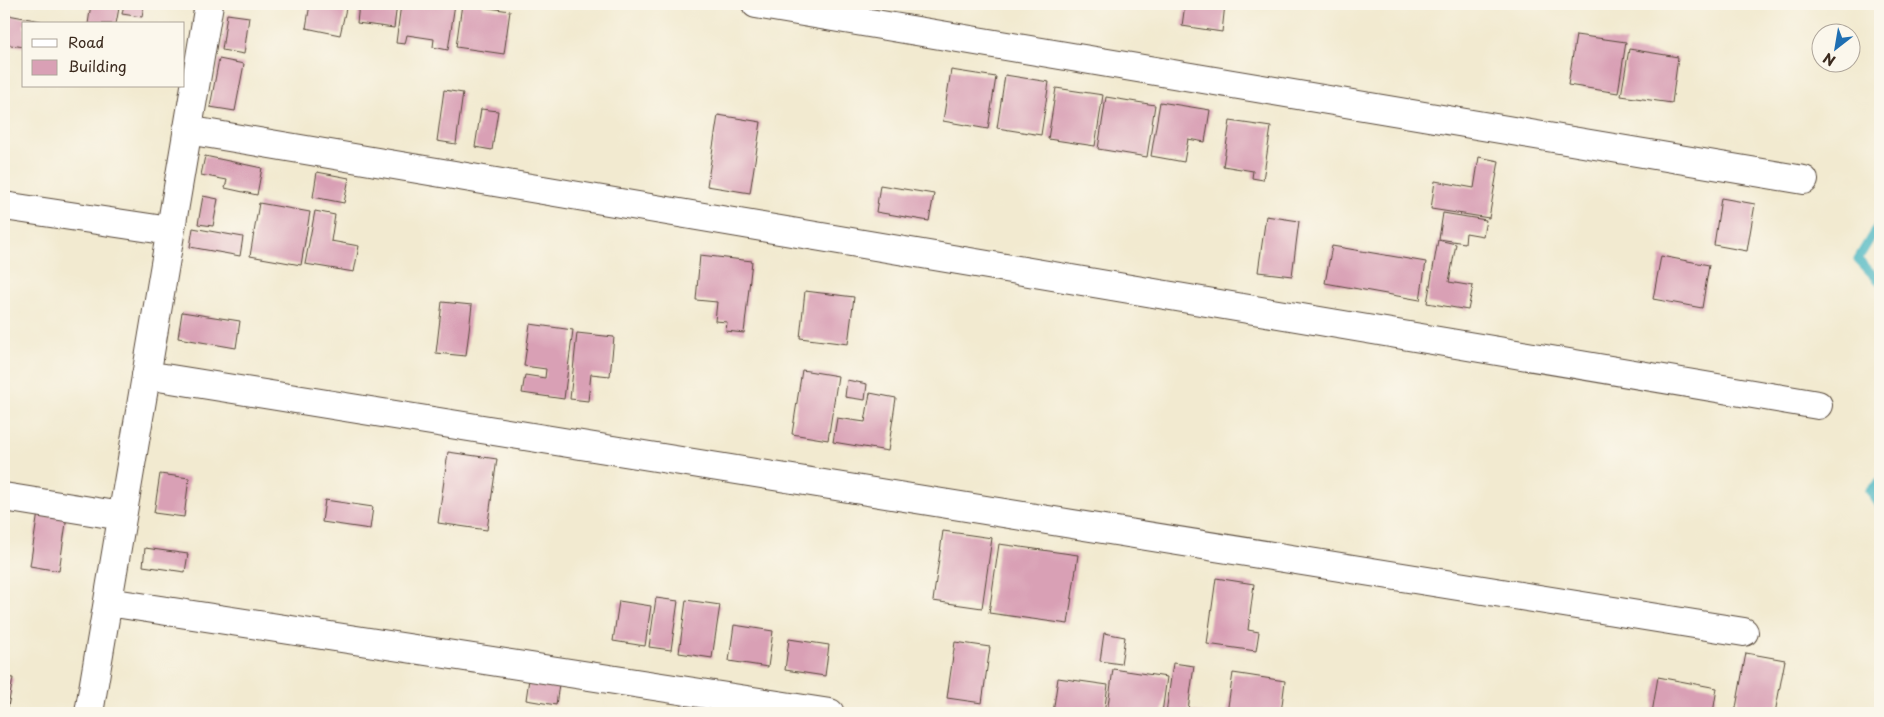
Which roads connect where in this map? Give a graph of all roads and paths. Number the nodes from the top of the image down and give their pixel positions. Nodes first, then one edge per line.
1 (209, 4) edge
2 (756, 4) edge
3 (187, 130) junction
4 (1804, 180) dead end
5 (4, 206) edge
6 (170, 232) junction
7 (146, 375) junction
8 (1818, 405) dead end
9 (4, 498) edge
10 (122, 516) junction
11 (108, 602) junction
12 (1744, 632) dead end
13 (90, 713) edge
14 (830, 713) edge

1 - 3 street
2 - 4 street
3 - 6 street
3 - 8 street
5 - 6 street
6 - 7 street
7 - 10 street
7 - 12 street
9 - 10 street
10 - 11 street
11 - 13 street
11 - 14 street

